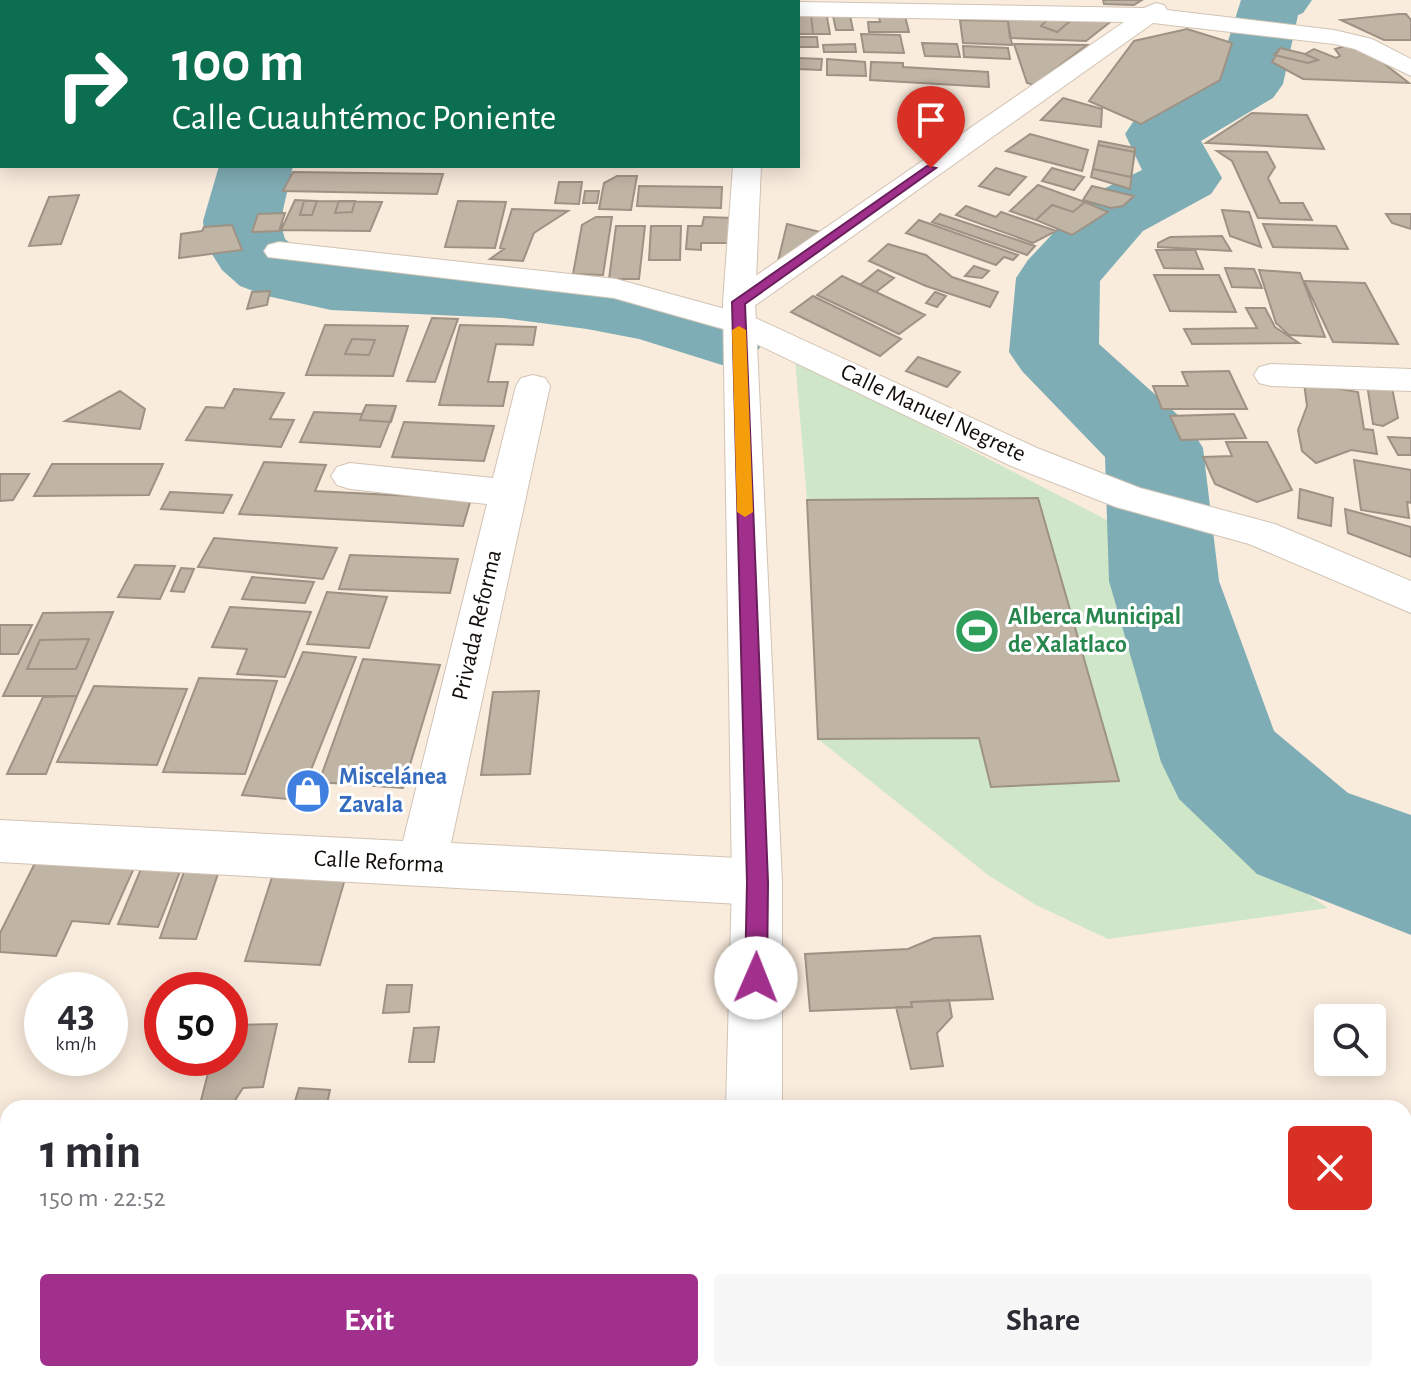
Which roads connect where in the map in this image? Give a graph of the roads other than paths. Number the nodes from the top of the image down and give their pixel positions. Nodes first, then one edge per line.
1 (1160, 8) edge
2 (800, 9) edge
3 (1411, 69) edge
4 (747, 168) edge
5 (279, 251) dead end
6 (739, 312) junction
7 (1271, 375) dead end
8 (1411, 380) edge
9 (533, 386) dead end
10 (350, 476) dead end
11 (507, 493) junction
12 (1411, 598) edge
13 (0, 841) edge
14 (422, 865) junction
15 (757, 882) junction
16 (754, 1100) edge

1 - 2 street
1 - 3 street
1 - 6 street
4 - 6 street
5 - 6 street, Calle Manuel Negrete
6 - 12 street, Calle Manuel Negrete
6 - 15 street
7 - 8 street
9 - 11 street, Privada Reforma
10 - 11 street
11 - 14 street, Privada Reforma
13 - 14 street, Calle Reforma
14 - 15 street, Calle Reforma
15 - 16 street

